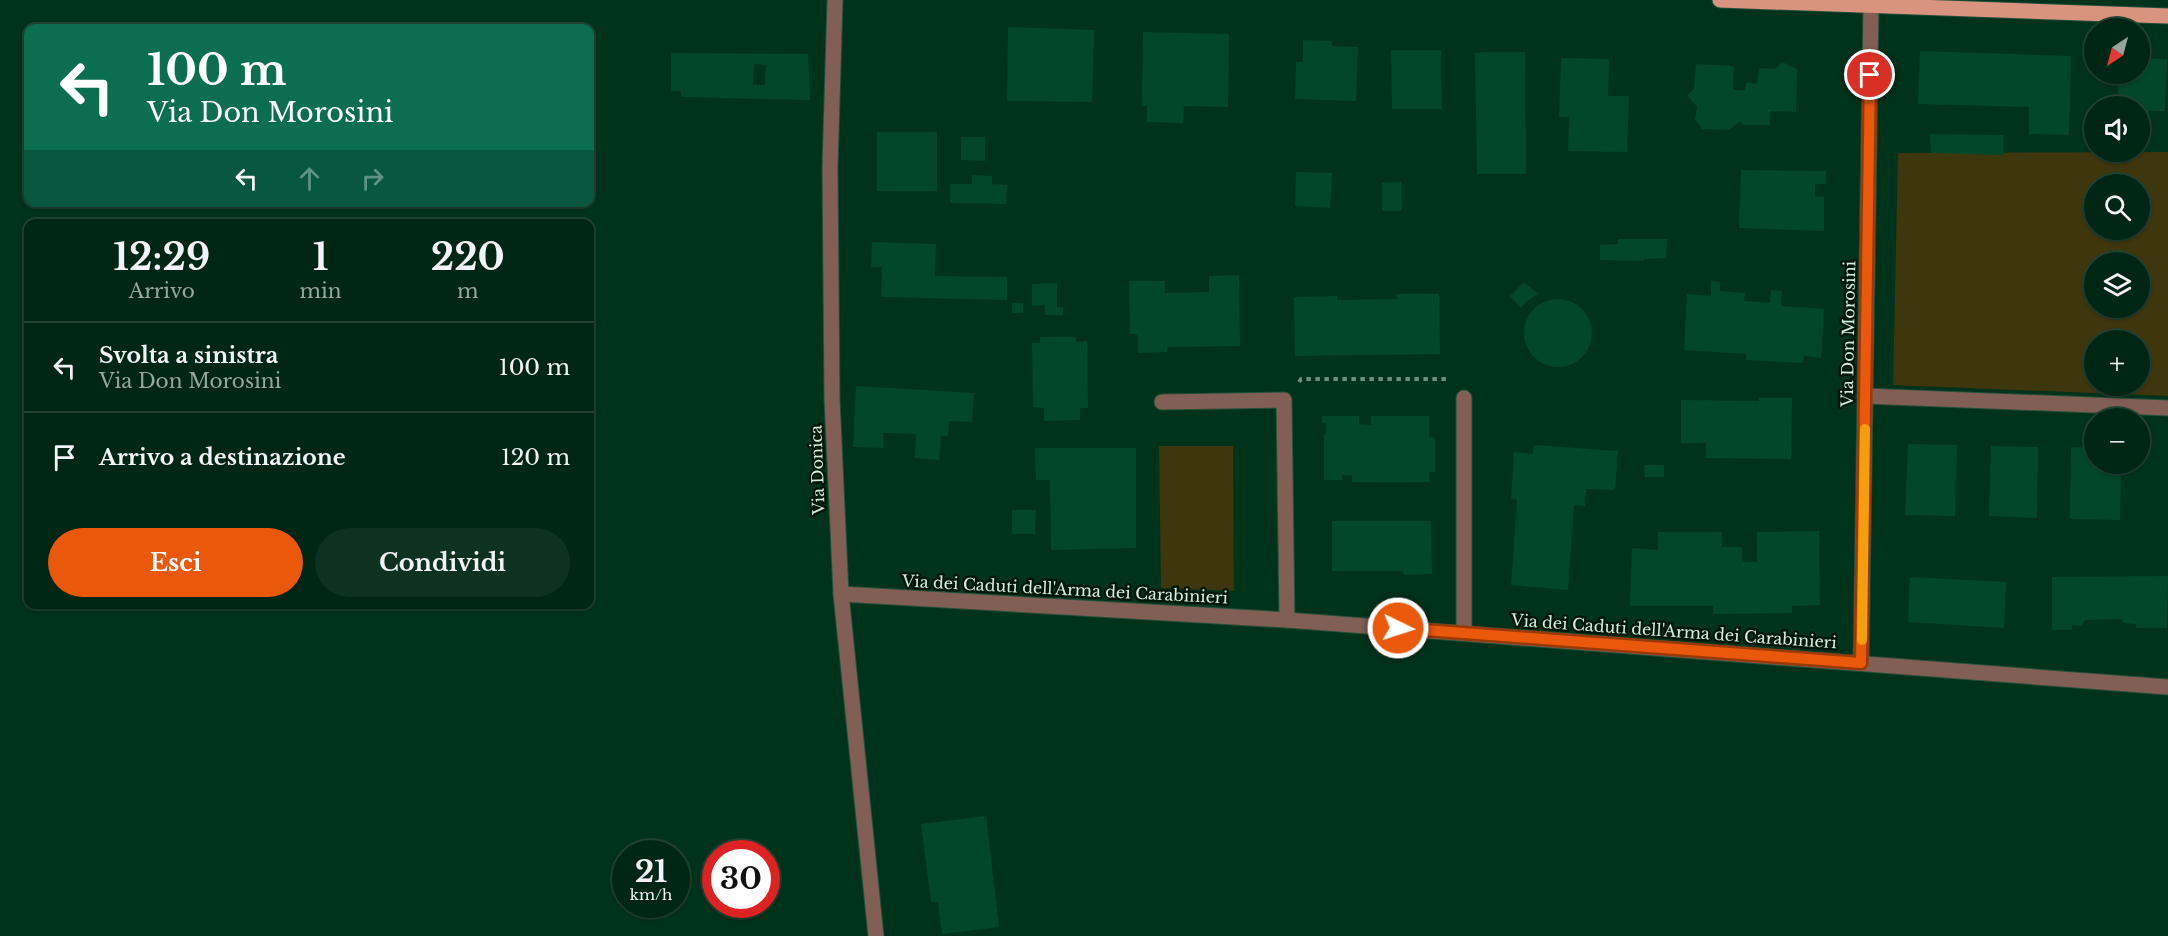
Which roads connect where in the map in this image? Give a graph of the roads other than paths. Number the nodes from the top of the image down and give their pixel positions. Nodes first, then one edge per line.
1 (835, 0) edge
2 (1720, 0) edge
3 (1871, 6) junction
4 (2168, 16) edge
5 (1865, 396) junction
6 (1464, 398) road end
7 (1162, 402) dead end
8 (2168, 408) edge
9 (841, 594) junction
10 (1287, 620) junction
11 (1464, 633) junction
12 (1861, 663) junction
13 (2168, 687) edge
14 (876, 936) edge

1 - 9 street, Via Donica
2 - 3 main road
3 - 4 main road
3 - 5 street, Via Don Morosini
5 - 8 street
5 - 12 street, Via Don Morosini
6 - 11 street
7 - 10 street
9 - 10 street, Via dei Caduti dell'Arma dei Carabinieri
9 - 14 street, Via Donica
10 - 11 street, Via dei Caduti dell'Arma dei Carabinieri
11 - 12 street, Via dei Caduti dell'Arma dei Carabinieri
12 - 13 street, Via dei Caduti dell'Arma dei Carabinieri

